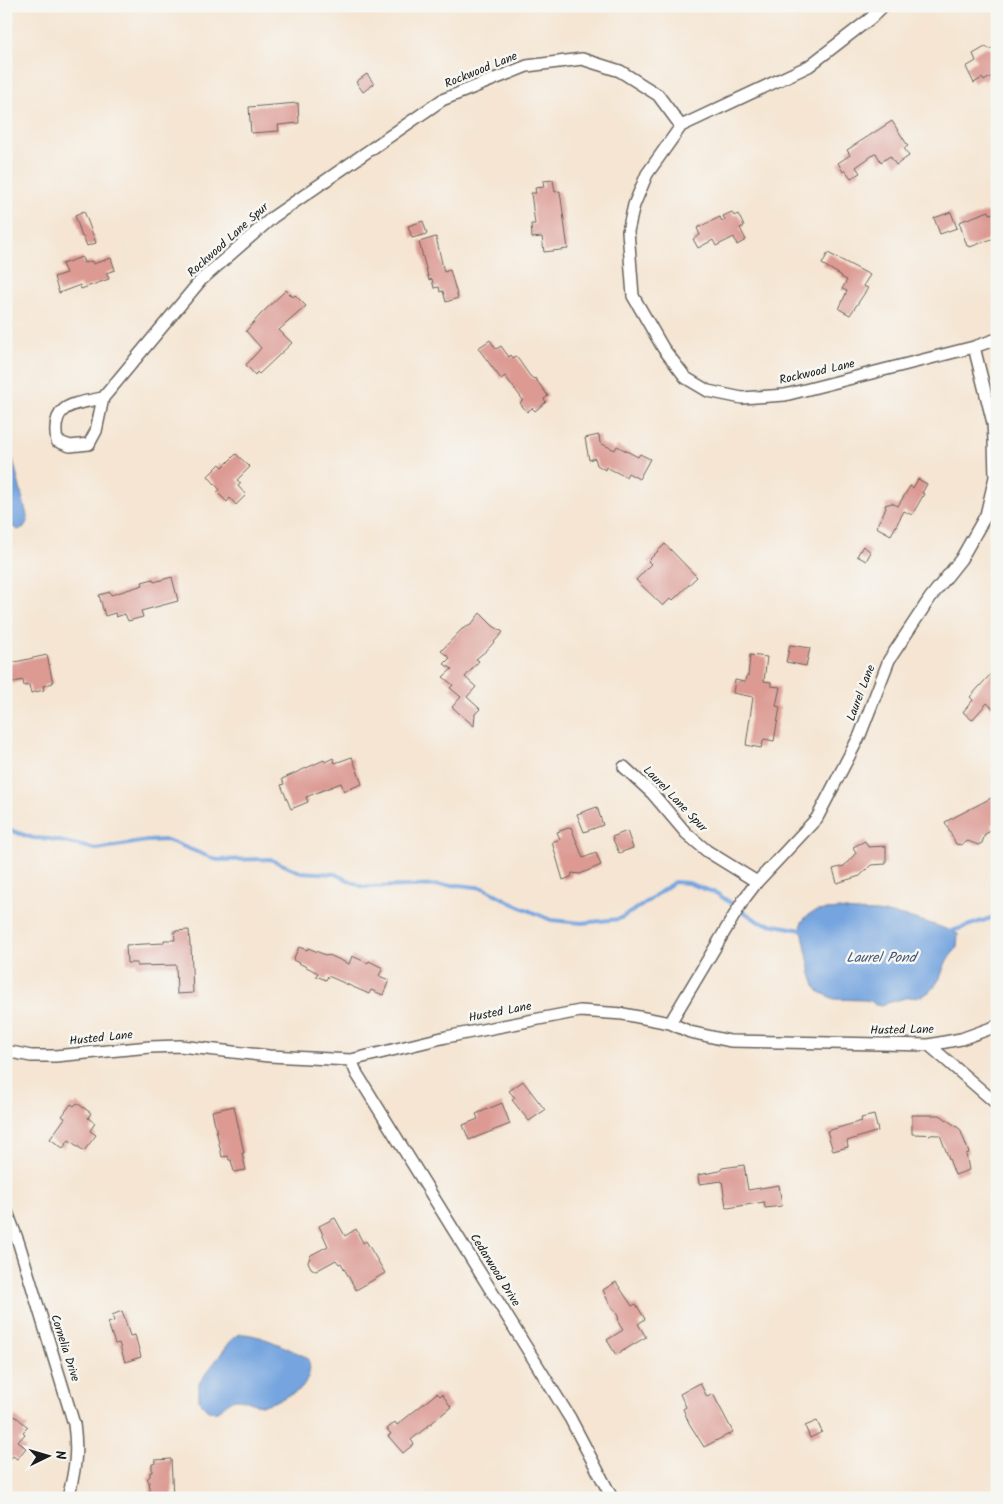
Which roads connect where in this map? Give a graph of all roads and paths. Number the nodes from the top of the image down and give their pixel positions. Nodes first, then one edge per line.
1 (883, 6) edge
2 (681, 126) junction
3 (348, 167) joint
4 (997, 339) edge
5 (974, 347) junction
6 (103, 398) junction
7 (624, 767) dead end
8 (757, 882) junction
9 (670, 1023) junction
10 (997, 1026) edge
11 (929, 1045) junction
12 (6, 1052) edge
13 (351, 1060) junction
14 (997, 1104) edge
15 (6, 1209) edge
16 (68, 1498) edge
17 (612, 1498) edge

1 - 2 street, Rockwood Lane
2 - 3 street, Rockwood Lane
2 - 5 street, Rockwood Lane
3 - 6 street, Rockwood Lane Spur
4 - 5 street, Rockwood Lane
5 - 8 street, Laurel Lane
6 - 6 street, Rockwood Lane Spur
7 - 8 street, Laurel Lane Spur
8 - 9 street, Laurel Lane
9 - 11 street, Husted Lane
9 - 13 street, Husted Lane
10 - 11 street, Husted Lane
11 - 14 street
12 - 13 street, Husted Lane
13 - 17 street, Cedarwood Drive
15 - 16 street, Cornelia Drive

